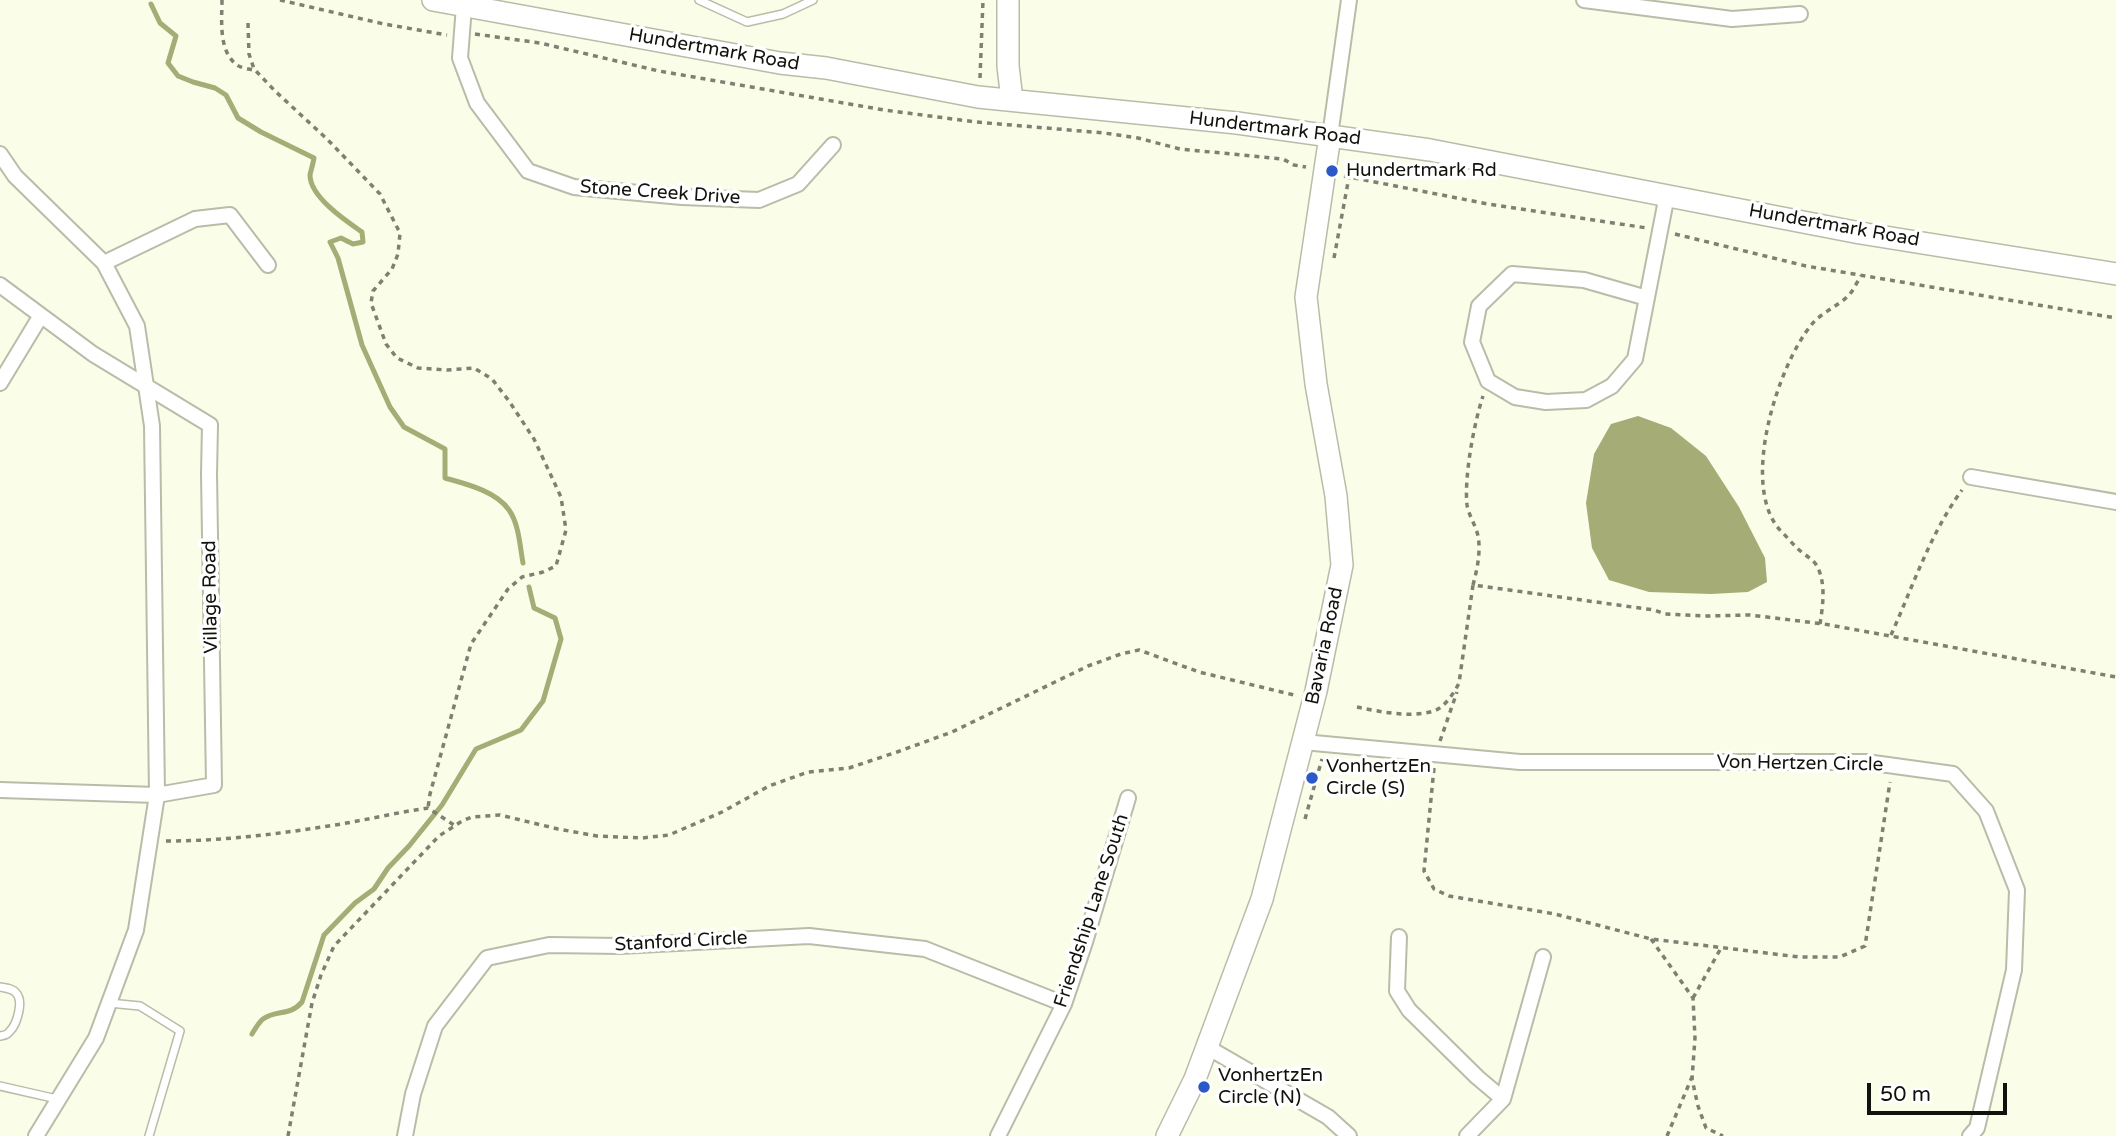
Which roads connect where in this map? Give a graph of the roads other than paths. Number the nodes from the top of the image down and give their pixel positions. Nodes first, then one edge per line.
1 (433, 0) edge
2 (699, 0) edge
3 (813, 0) edge
4 (1008, 0) edge
5 (1349, 0) edge
6 (1584, 0) edge
7 (465, 3) edge
8 (1800, 14) dead end
9 (1012, 100) junction
10 (1330, 136) junction
11 (833, 145) dead end
12 (0, 154) edge
13 (1667, 195) junction
14 (104, 263) junction
15 (268, 265) dead end
16 (2116, 274) edge
17 (0, 285) edge
18 (1647, 298) junction
19 (40, 317) junction
20 (0, 383) edge
21 (146, 387) junction
22 (1971, 477) road end
23 (2116, 502) edge
24 (1303, 741) junction
25 (0, 790) edge
26 (157, 795) junction
27 (1128, 799) dead end
28 (1399, 937) dead end
29 (1544, 957) dead end
30 (0, 987) edge
31 (109, 1003) junction
32 (1064, 1003) junction
33 (0, 1036) edge
34 (1206, 1047) junction
35 (0, 1086) edge
36 (1503, 1099) junction
37 (58, 1100) junction
38 (36, 1136) edge
39 (149, 1136) edge
40 (405, 1136) edge
41 (998, 1136) edge
42 (1167, 1136) edge
43 (1349, 1136) edge
44 (1467, 1136) edge
45 (1970, 1136) edge

1 - 7 street, Hundertmark Road
2 - 3 lane
4 - 9 street
5 - 10 street
6 - 8 street
7 - 9 street, Hundertmark Road
7 - 11 street, Stone Creek Drive
9 - 10 street, Hundertmark Road
10 - 13 street, Hundertmark Road
10 - 24 street, Bavaria Road
12 - 14 street
13 - 16 street, Hundertmark Road
13 - 18 street
14 - 15 street
14 - 21 street
17 - 19 street
18 - 18 street
19 - 20 street
19 - 21 street
21 - 26 street
21 - 26 street, Village Road
22 - 23 street
24 - 34 street, Bavaria Road
24 - 45 street, Von Hertzen Circle
25 - 26 street
26 - 31 street
27 - 32 street, Friendship Lane South
28 - 36 street
29 - 36 street
30 - 33 lane
31 - 37 street
31 - 39 lane
32 - 40 street, Stanford Circle
32 - 41 street, Friendship Lane South
34 - 42 street, Bavaria Road
34 - 43 street
35 - 37 lane
36 - 44 street
37 - 38 street

